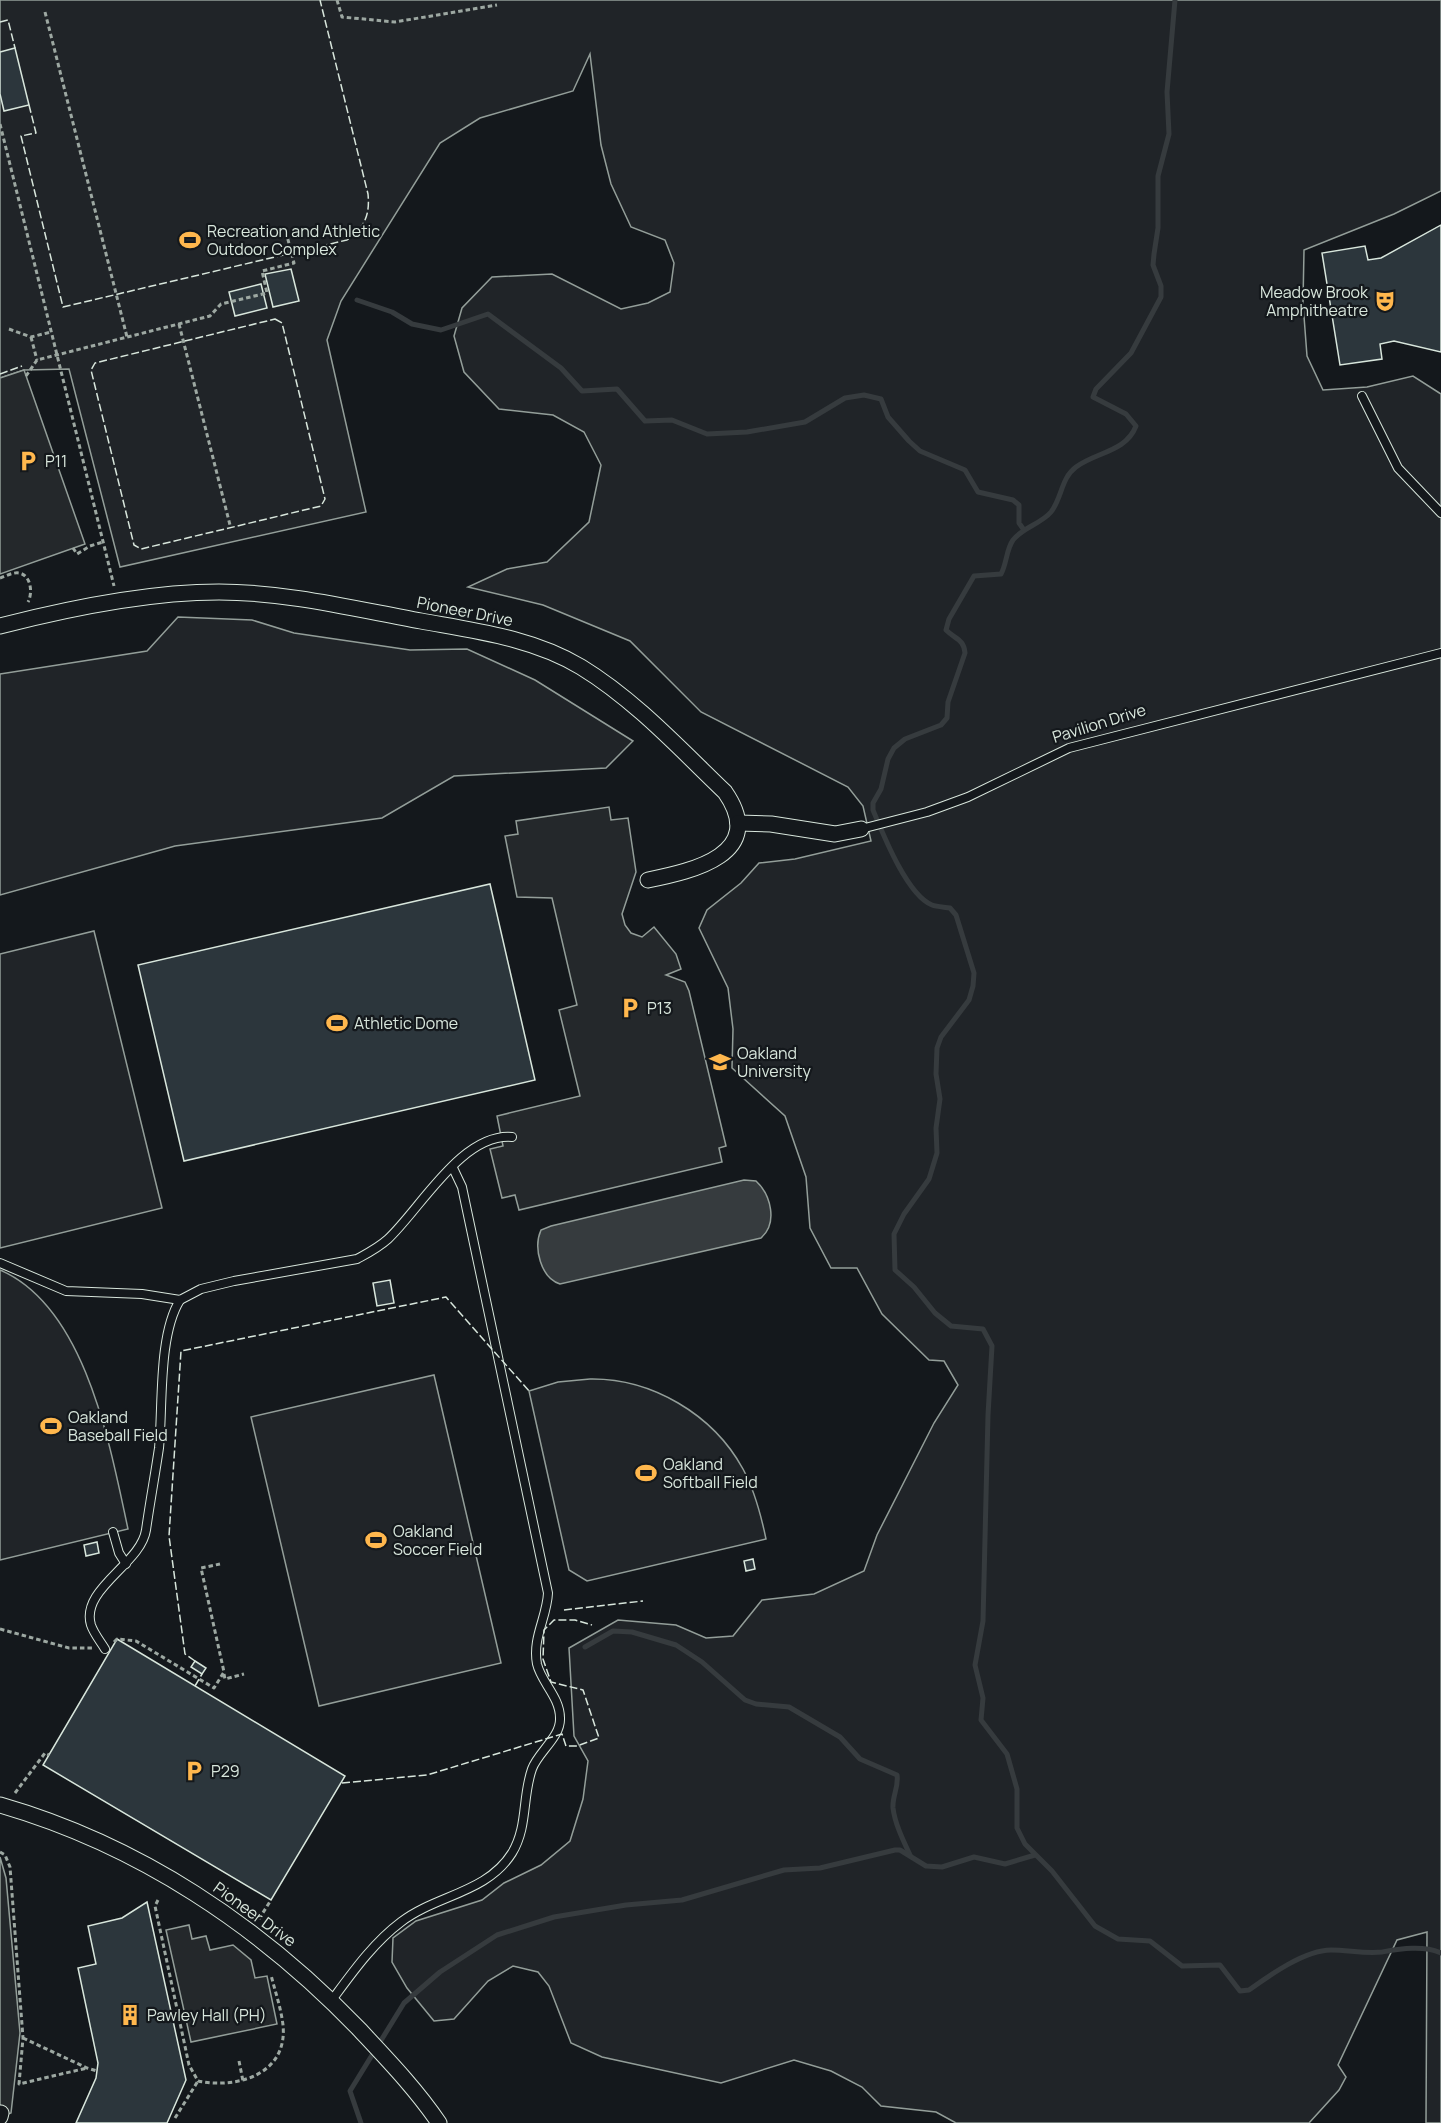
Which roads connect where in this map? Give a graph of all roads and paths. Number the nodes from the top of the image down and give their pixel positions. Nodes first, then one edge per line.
1 (337, 0) edge
2 (497, 5) dead end
3 (45, 12) dead end
4 (0, 124) edge
5 (2, 144) edge
6 (286, 232) dead end
7 (180, 324) junction
8 (9, 329) dead end
9 (51, 332) junction
10 (31, 337) junction
11 (127, 337) junction
12 (57, 355) junction
13 (37, 360) junction
14 (26, 375) dead end
15 (1362, 396) dead end
16 (1441, 513) edge
17 (230, 525) dead end
18 (104, 542) junction
19 (73, 548) dead end
20 (0, 578) edge
21 (116, 591) dead end
22 (25, 607) dead end
23 (0, 626) edge
24 (1441, 653) edge
25 (738, 823) junction
26 (861, 829) joint
27 (648, 880) dead end
28 (512, 1137) dead end
29 (453, 1168) junction
30 (0, 1263) edge
31 (180, 1300) junction
32 (113, 1532) dead end
33 (126, 1564) junction
34 (220, 1564) dead end
35 (0, 1629) edge
36 (105, 1649) junction
37 (224, 1672) junction
38 (244, 1674) dead end
39 (49, 1755) dead end
40 (14, 1795) dead end
41 (0, 1805) edge
42 (0, 1852) edge
43 (159, 1900) dead end
44 (271, 1900) dead end
45 (259, 1919) dead end
46 (272, 1975) dead end
47 (332, 2000) junction
48 (23, 2038) junction
49 (239, 2061) dead end
50 (87, 2068) junction
51 (97, 2071) dead end
52 (198, 2080) junction
53 (243, 2081) junction
54 (175, 2118) dead end
55 (439, 2123) edge

1 - 2 path
3 - 11 path
4 - 5 path
5 - 9 path
6 - 7 path
7 - 11 path
7 - 17 path
8 - 10 path
9 - 10 path
9 - 12 path
10 - 13 path
11 - 12 path
12 - 13 path
12 - 18 path
13 - 14 path
15 - 16 lane
18 - 19 path
18 - 21 path
20 - 22 path
23 - 25 street, Pioneer Drive
24 - 26 lane, Pavilion Drive
25 - 26 street, Pavilion Drive
25 - 27 street
28 - 29 lane
29 - 31 lane
29 - 47 lane
30 - 31 lane
31 - 33 lane
32 - 33 lane
33 - 36 lane
34 - 37 path
35 - 36 path
36 - 37 path
37 - 38 path
39 - 40 path
41 - 47 street, Pioneer Drive
42 - 48 path
43 - 52 path
44 - 45 path
46 - 53 path
47 - 55 street, Pioneer Drive
48 - 50 path
48 - 50 path
49 - 53 path
50 - 51 path
52 - 53 path
52 - 54 path

